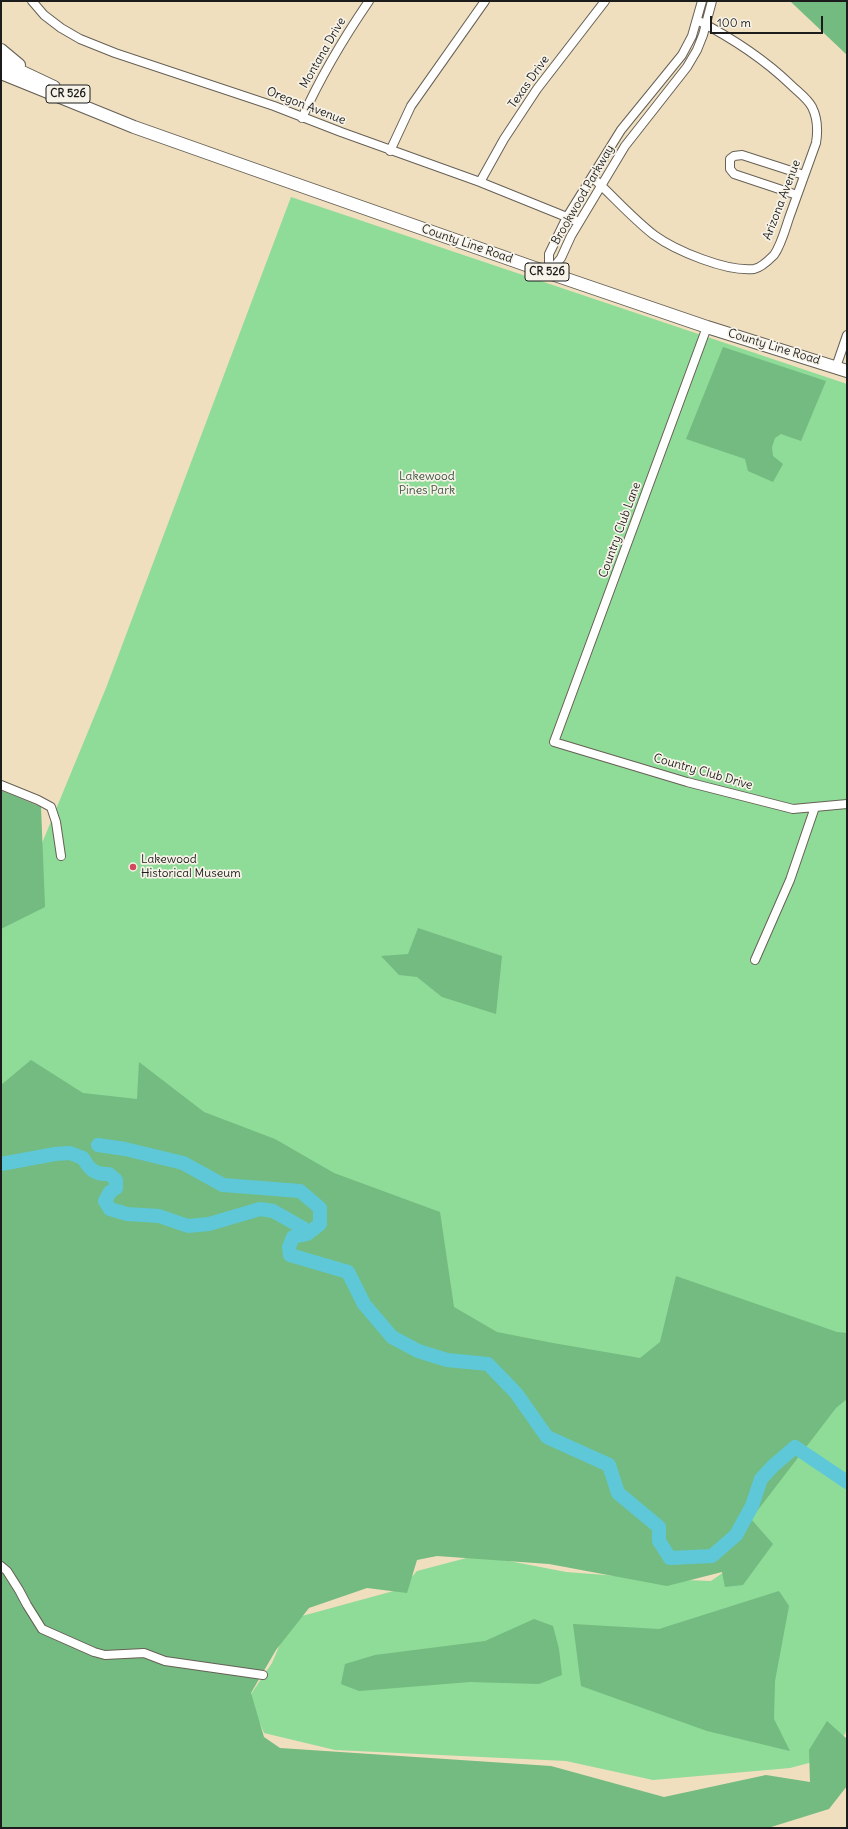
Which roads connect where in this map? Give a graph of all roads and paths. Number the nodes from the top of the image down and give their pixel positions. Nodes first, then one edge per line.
1 (32, 1) edge
2 (369, 1) edge
3 (485, 1) edge
4 (605, 1) edge
5 (702, 1) edge
6 (712, 1) edge
7 (697, 20) junction
8 (706, 25) junction
9 (1, 50) edge
10 (1, 62) edge
11 (1, 73) edge
12 (43, 82) junction
13 (302, 118) junction
14 (134, 127) junction
15 (390, 150) junction
16 (804, 175) junction
17 (592, 177) junction
18 (480, 182) junction
19 (601, 185) junction
20 (797, 195) junction
21 (567, 217) junction
22 (579, 222) junction
23 (549, 273) junction
24 (708, 327) junction
25 (847, 334) edge
26 (841, 369) edge
27 (554, 742) joint
28 (1, 785) edge
29 (847, 804) edge
30 (815, 807) junction
31 (61, 856) dead end
32 (755, 960) dead end
33 (1, 1566) edge
34 (263, 1675) dead end

1 - 13 street, Oregon Avenue
2 - 13 street, Montana Drive
3 - 15 street
4 - 18 street, Texas Drive
5 - 7 street, Brookwood Parkway
6 - 8 street, Brookwood Parkway
7 - 8 street, Arizona Avenue
7 - 17 street, Brookwood Parkway
8 - 16 street, Arizona Avenue
8 - 19 street, Brookwood Parkway
9 - 12 main road
10 - 12 main road, County Line Road / CR 526
11 - 14 main road, County Line Road / CR 526
12 - 14 main road, County Line Road / CR 526
13 - 15 street, Oregon Avenue
14 - 23 main road, County Line Road / CR 526
15 - 18 street, Oregon Avenue
16 - 20 street, Arizona Avenue
16 - 20 street
17 - 19 street, Arizona Avenue
17 - 21 street, Brookwood Parkway
18 - 21 street, Oregon Avenue
19 - 20 street, Arizona Avenue
19 - 22 street, Brookwood Parkway
21 - 22 street, Oregon Avenue
21 - 23 street, Brookwood Parkway
22 - 23 street, Brookwood Parkway
23 - 24 main road, County Line Road / CR 526
24 - 26 main road, County Line Road / CR 526
24 - 27 street, Country Club Lane
25 - 26 street
27 - 30 street, Country Club Drive
28 - 31 street
29 - 30 street, Country Club Drive
30 - 32 street
33 - 34 street

